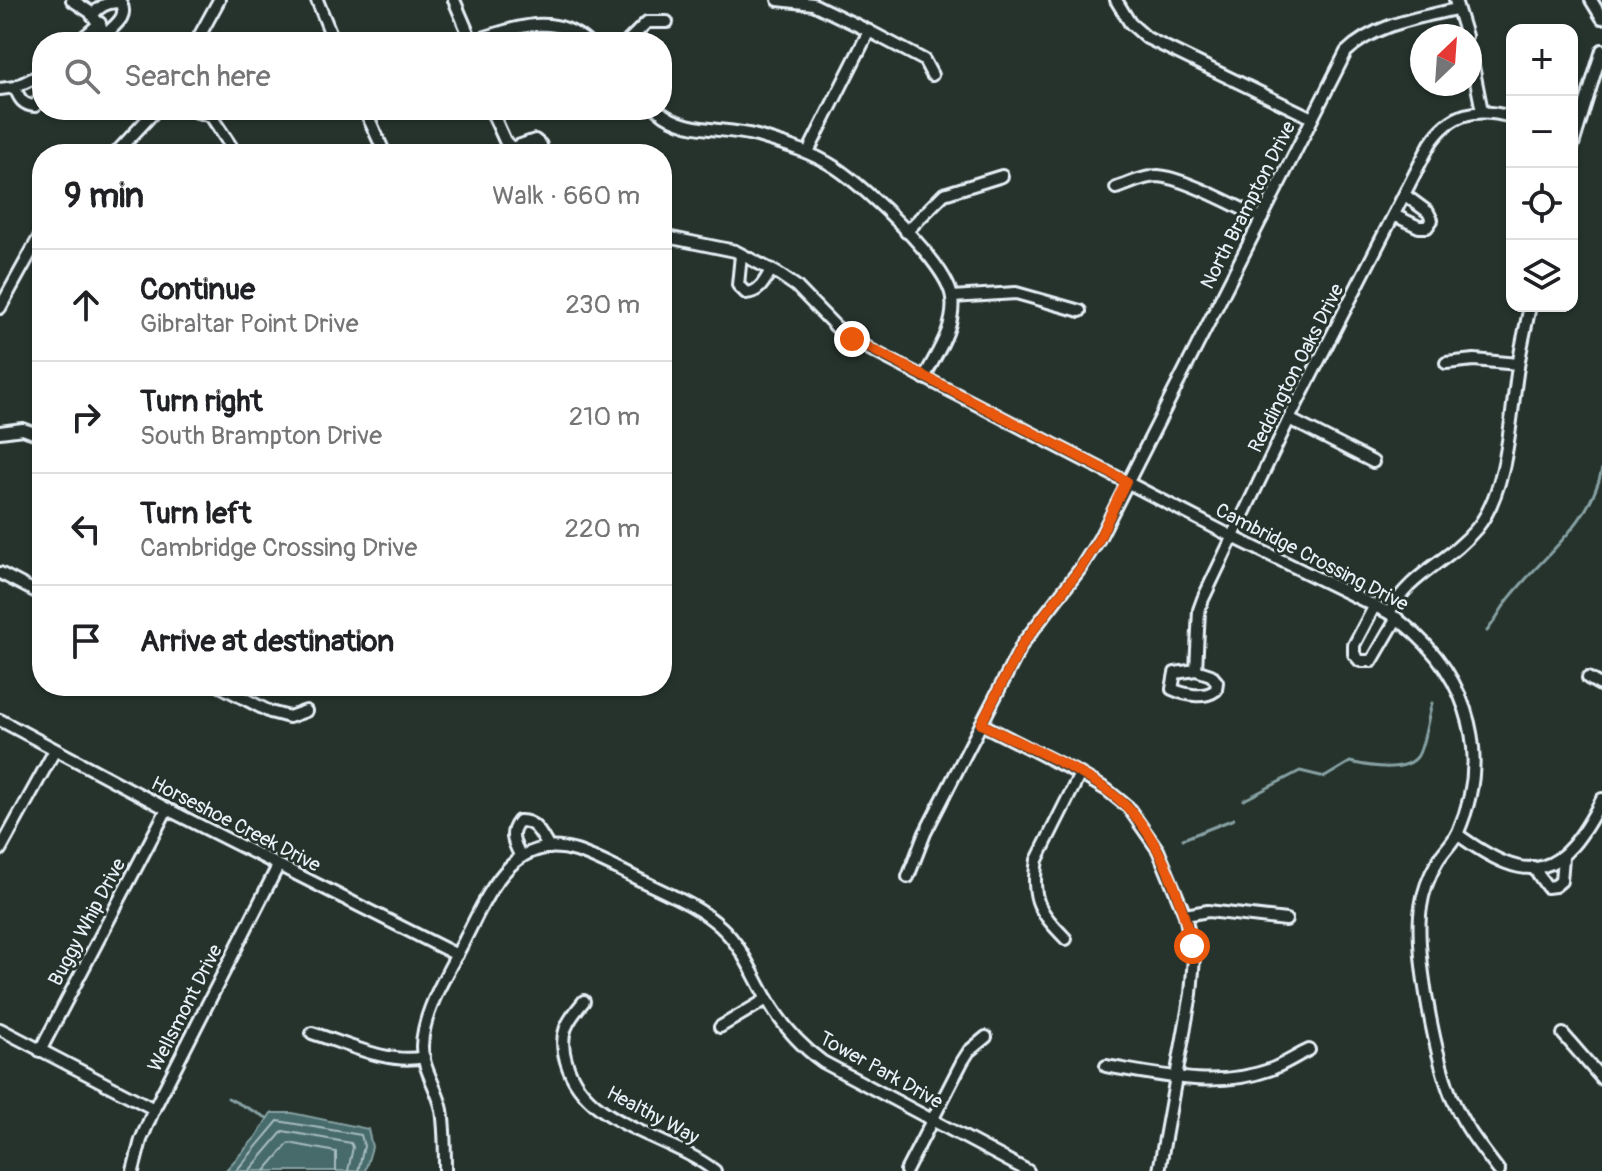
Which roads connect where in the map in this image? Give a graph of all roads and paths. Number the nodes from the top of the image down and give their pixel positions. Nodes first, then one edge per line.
1 (72, 0) edge
2 (219, 0) edge
3 (317, 0) edge
4 (454, 0) edge
5 (778, 0) edge
6 (1116, 0) edge
7 (1591, 0) edge
8 (1456, 4) edge
9 (1602, 18) edge
10 (96, 19) junction
11 (667, 22) dead end
12 (1462, 24) edge
13 (869, 31) junction
14 (86, 32) edge
15 (105, 32) edge
16 (113, 32) edge
17 (201, 32) edge
18 (330, 32) edge
19 (468, 32) edge
20 (506, 32) edge
21 (573, 32) edge
22 (637, 32) edge
23 (1602, 50) edge
24 (932, 75) dead end
25 (32, 80) edge
26 (15, 87) junction
27 (0, 89) edge
28 (1479, 96) edge
29 (32, 106) edge
30 (1482, 111) junction
31 (1506, 116) edge
32 (672, 118) edge
33 (1312, 118) junction
34 (147, 120) edge
35 (214, 120) edge
36 (370, 120) edge
37 (497, 120) edge
38 (1578, 124) edge
39 (124, 144) edge
40 (229, 144) edge
41 (380, 144) edge
42 (510, 144) edge
43 (808, 152) junction
44 (1002, 176) dead end
45 (1116, 188) dead end
46 (1405, 195) junction
47 (1394, 215) junction
48 (1262, 218) junction
49 (906, 232) junction
50 (672, 238) edge
51 (32, 248) edge
52 (29, 253) junction
53 (32, 255) edge
54 (741, 255) junction
55 (771, 270) junction
56 (952, 297) junction
57 (0, 308) edge
58 (1080, 311) dead end
59 (1529, 312) edge
60 (1446, 363) dead end
61 (1518, 364) junction
62 (924, 378) junction
63 (1289, 419) junction
64 (0, 432) edge
65 (32, 432) edge
66 (1373, 462) dead end
67 (1126, 481) junction
68 (1233, 537) junction
69 (0, 573) edge
70 (32, 590) edge
71 (1374, 607) junction
72 (1393, 616) junction
73 (1196, 670) dead end
74 (1588, 678) dead end
75 (1602, 686) edge
76 (239, 696) edge
77 (306, 711) dead end
78 (0, 720) edge
79 (981, 724) junction
80 (55, 750) junction
81 (1080, 774) junction
82 (1602, 799) edge
83 (167, 809) junction
84 (1457, 834) junction
85 (549, 848) junction
86 (0, 850) edge
87 (521, 857) junction
88 (1563, 857) junction
89 (278, 866) junction
90 (1533, 867) junction
91 (908, 877) dead end
92 (1185, 915) junction
93 (1286, 920) dead end
94 (1066, 939) dead end
95 (457, 955) junction
96 (767, 999) junction
97 (584, 1001) dead end
98 (720, 1027) dead end
99 (0, 1029) edge
100 (312, 1033) dead end
101 (1563, 1034) dead end
102 (986, 1037) dead end
103 (1309, 1050) dead end
104 (40, 1051) junction
105 (424, 1057) junction
106 (1106, 1066) dead end
107 (1177, 1078) junction
108 (1602, 1079) edge
109 (154, 1109) junction
110 (932, 1119) junction
111 (133, 1171) edge
112 (445, 1171) edge
113 (715, 1171) edge
114 (906, 1171) edge
115 (1028, 1171) edge
116 (1159, 1171) edge
117 (1499, 1171) edge

1 - 10 street
2 - 17 street
3 - 18 street
4 - 19 street
5 - 13 street
6 - 33 street
7 - 9 street
8 - 12 street
8 - 33 street, North Brampton Drive
10 - 14 street
10 - 15 street
10 - 16 street
11 - 22 street
13 - 24 street
13 - 43 street
20 - 21 street
23 - 38 street
25 - 26 street
26 - 27 street
26 - 29 street
28 - 30 street
30 - 31 street
30 - 46 street, Reddington Oaks Drive
32 - 43 street
33 - 48 street, North Brampton Drive
34 - 39 street
35 - 40 street
36 - 41 street
37 - 42 street
43 - 49 street
44 - 49 street
45 - 48 street
46 - 47 street, Reddington Oaks Drive
46 - 47 street
47 - 63 street, Reddington Oaks Drive
48 - 67 street, North Brampton Drive
49 - 56 street
50 - 54 street, Cambridge Crossing Drive
51 - 52 street
52 - 53 street
52 - 57 street
54 - 55 street, Cambridge Crossing Drive
54 - 55 street
55 - 62 street, Cambridge Crossing Drive
56 - 58 street
56 - 62 street
59 - 61 street
60 - 61 street
61 - 72 street
62 - 67 street, Cambridge Crossing Drive
63 - 66 street
63 - 68 street, Reddington Oaks Drive
64 - 65 street
67 - 68 street, Cambridge Crossing Drive
67 - 79 street, North Brampton Drive
68 - 71 street, Cambridge Crossing Drive
68 - 73 street, Reddington Oaks Drive
69 - 70 street
71 - 72 street, Cambridge Crossing Drive
71 - 72 street
72 - 84 street, Cambridge Crossing Drive
74 - 75 street
76 - 77 street
78 - 80 street, Horseshoe Creek Drive
79 - 81 street
79 - 91 street, North Brampton Drive
80 - 83 street, Horseshoe Creek Drive
80 - 86 street
81 - 92 street
81 - 94 street
82 - 88 street
83 - 89 street, Horseshoe Creek Drive
83 - 104 street, Buggy Whip Drive
84 - 90 street
84 - 117 street, Cambridge Crossing Drive
85 - 87 street, Tower Park Drive
85 - 87 street
85 - 96 street, Tower Park Drive
87 - 95 street, Tower Park Drive
88 - 90 street
88 - 90 street
89 - 95 street, Horseshoe Creek Drive
89 - 109 street, Wellsmont Drive
92 - 93 street
92 - 107 street
95 - 105 street, Tower Park Drive
96 - 98 street
96 - 110 street, Tower Park Drive
97 - 113 street, Healthy Way
99 - 104 street
100 - 105 street
101 - 108 street
102 - 110 street
103 - 107 street
104 - 109 street
105 - 112 street, Tower Park Drive
106 - 107 street
107 - 116 street
109 - 111 street, Wellsmont Drive
110 - 114 street
110 - 115 street, Tower Park Drive

